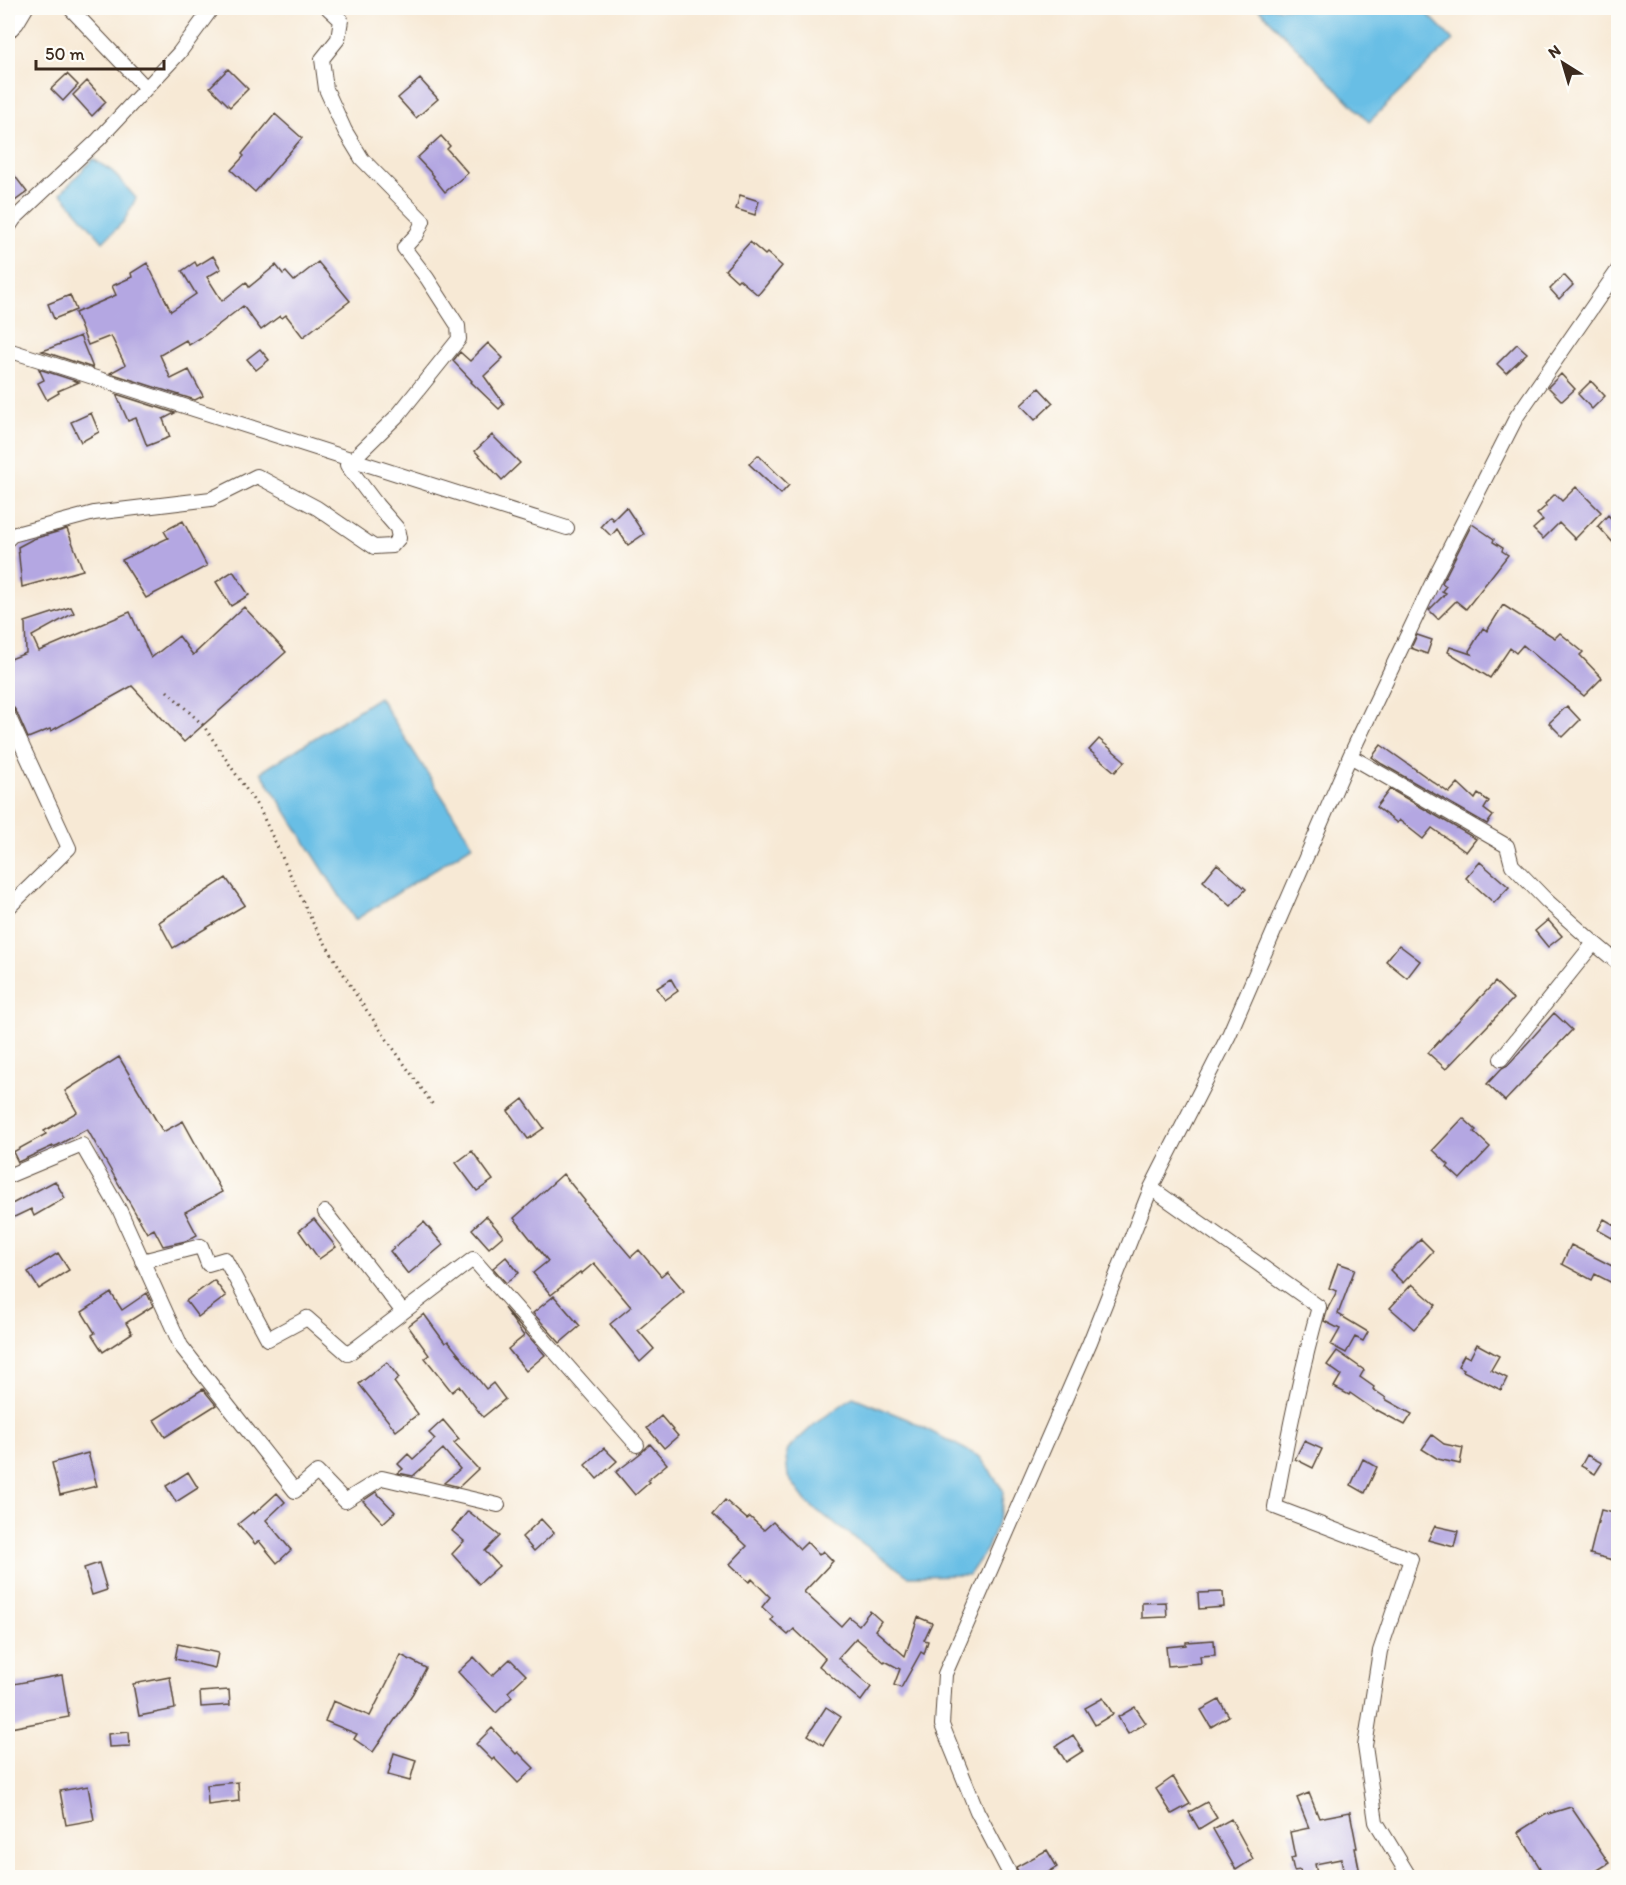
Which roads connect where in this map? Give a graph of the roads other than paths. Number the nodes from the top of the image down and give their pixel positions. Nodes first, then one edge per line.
1 (26, 8) edge
2 (70, 8) edge
3 (212, 8) edge
4 (328, 8) edge
5 (8, 32) edge
6 (147, 88) junction
7 (8, 228) edge
8 (1618, 270) edge
9 (8, 350) edge
10 (567, 528) dead end
11 (8, 539) edge
12 (8, 715) edge
13 (1350, 756) junction
14 (8, 908) edge
15 (1594, 943) junction
16 (1618, 963) edge
17 (1501, 1059) dead end
18 (8, 1176) edge
19 (1151, 1188) junction
20 (325, 1212) dead end
21 (142, 1261) junction
22 (403, 1312) junction
23 (637, 1445) dead end
24 (498, 1505) dead end
25 (1012, 1878) edge
26 (1410, 1878) edge

1 - 5 street
2 - 6 street
3 - 6 street
4 - 11 street
6 - 7 street
8 - 13 street
9 - 10 street
12 - 14 street
13 - 15 street
13 - 19 street
15 - 16 street
15 - 17 street
18 - 21 street
19 - 25 street
19 - 26 street
20 - 22 street
21 - 22 street
21 - 24 street
22 - 23 street

